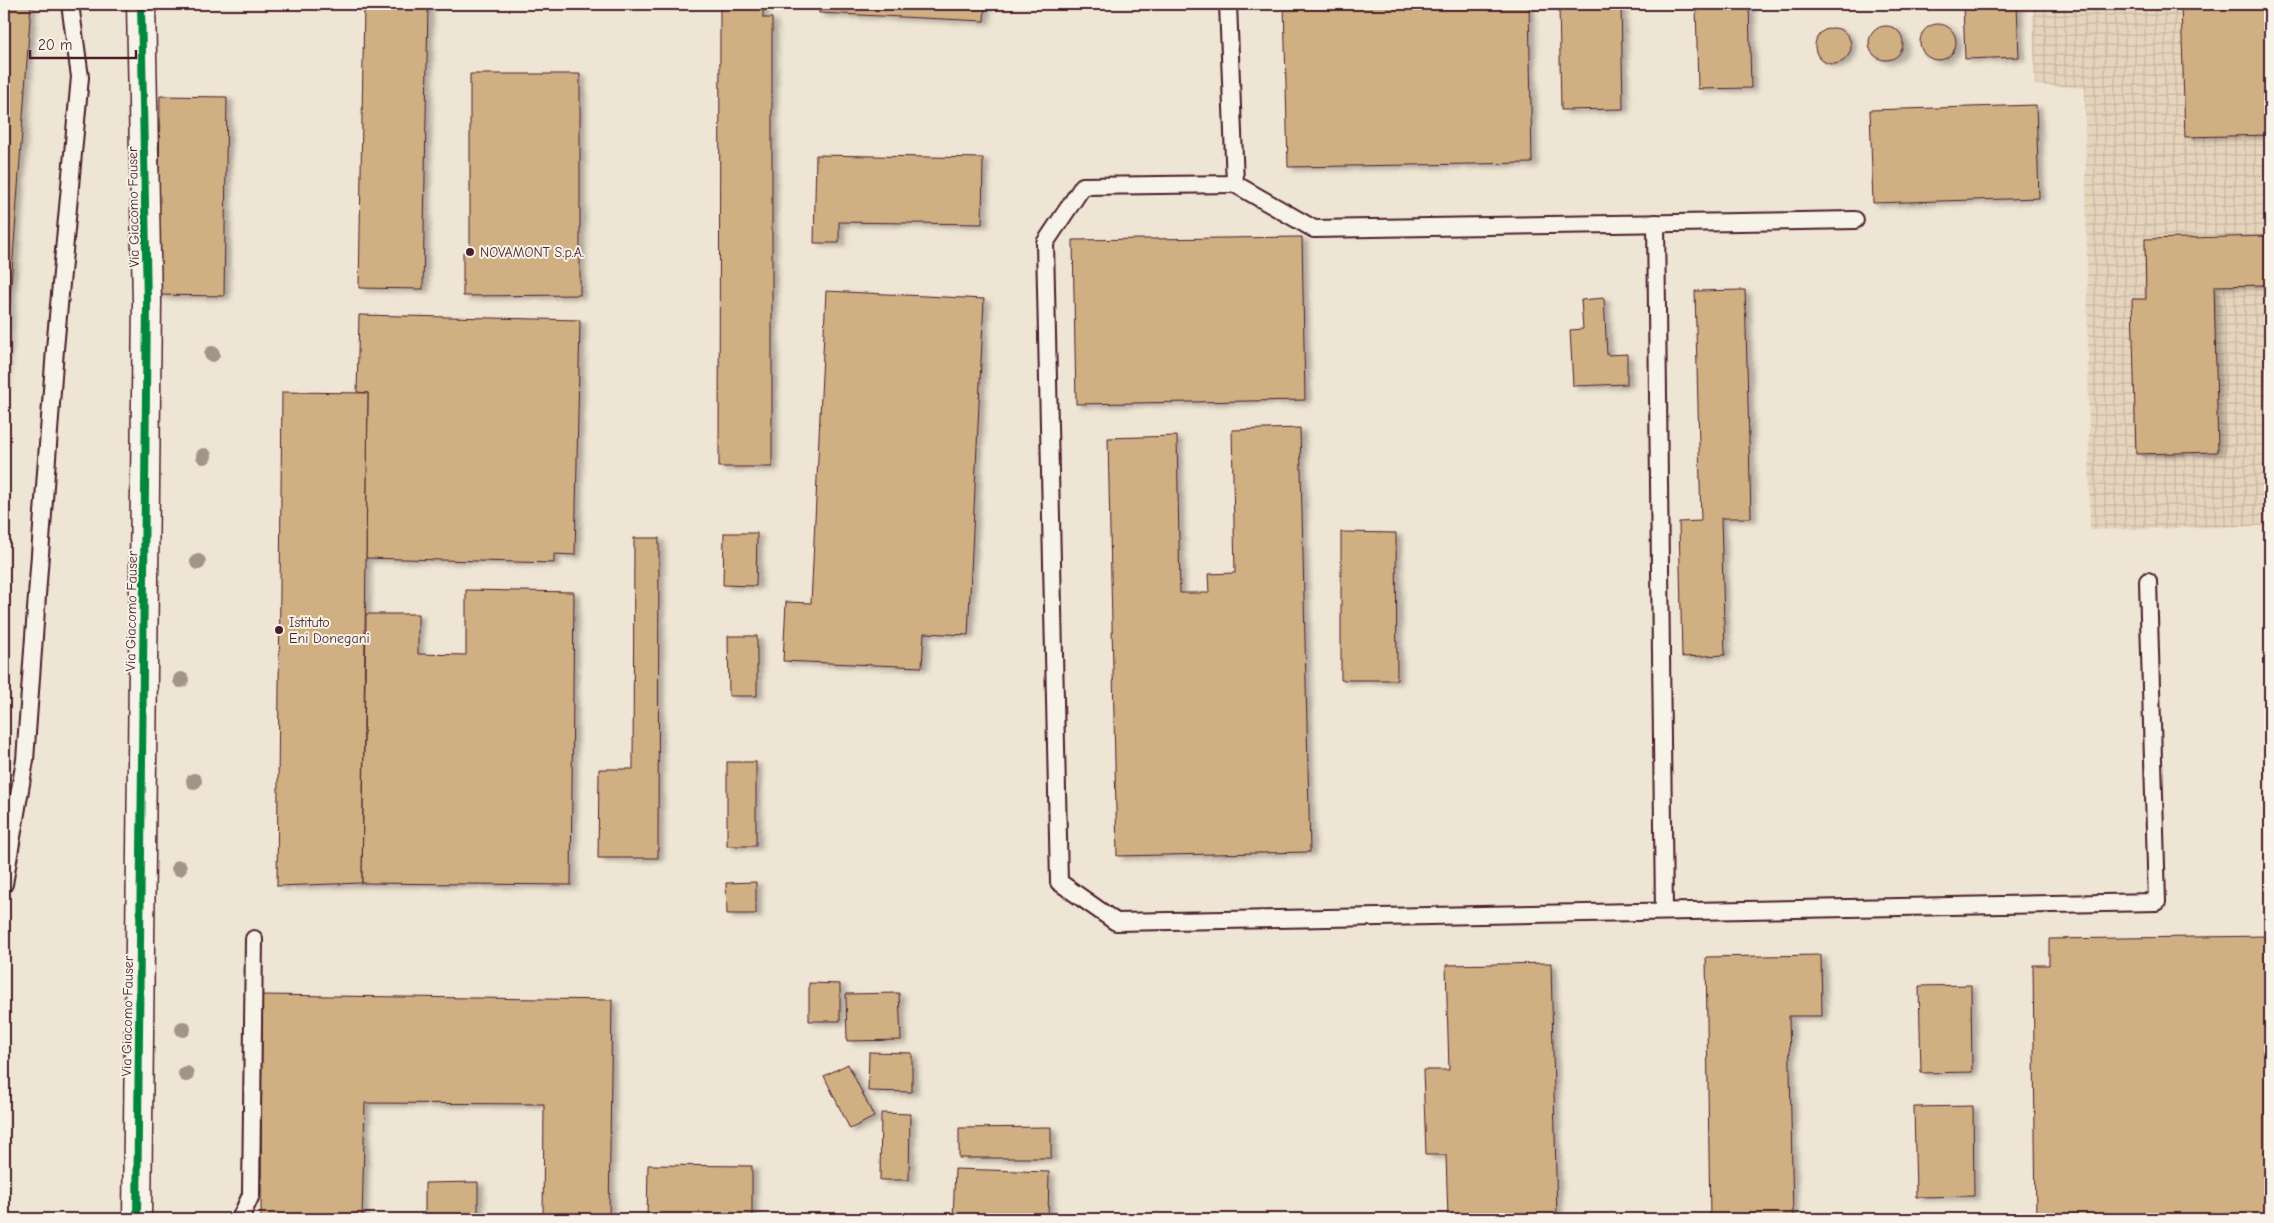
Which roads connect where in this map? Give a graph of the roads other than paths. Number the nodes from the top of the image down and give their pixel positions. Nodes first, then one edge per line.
1 (70, 4) edge
2 (141, 4) edge
3 (1228, 4) edge
4 (1234, 184) junction
5 (1855, 220) dead end
6 (1656, 223) junction
7 (2148, 581) dead end
8 (4, 884) edge
9 (1664, 911) junction
10 (254, 939) dead end
11 (136, 1219) edge
12 (240, 1219) edge

1 - 8 lane
2 - 11 street, Via Giacomo Fauser
3 - 4 lane
4 - 6 lane
4 - 9 lane
5 - 6 lane
6 - 9 lane
7 - 9 lane
10 - 12 lane

